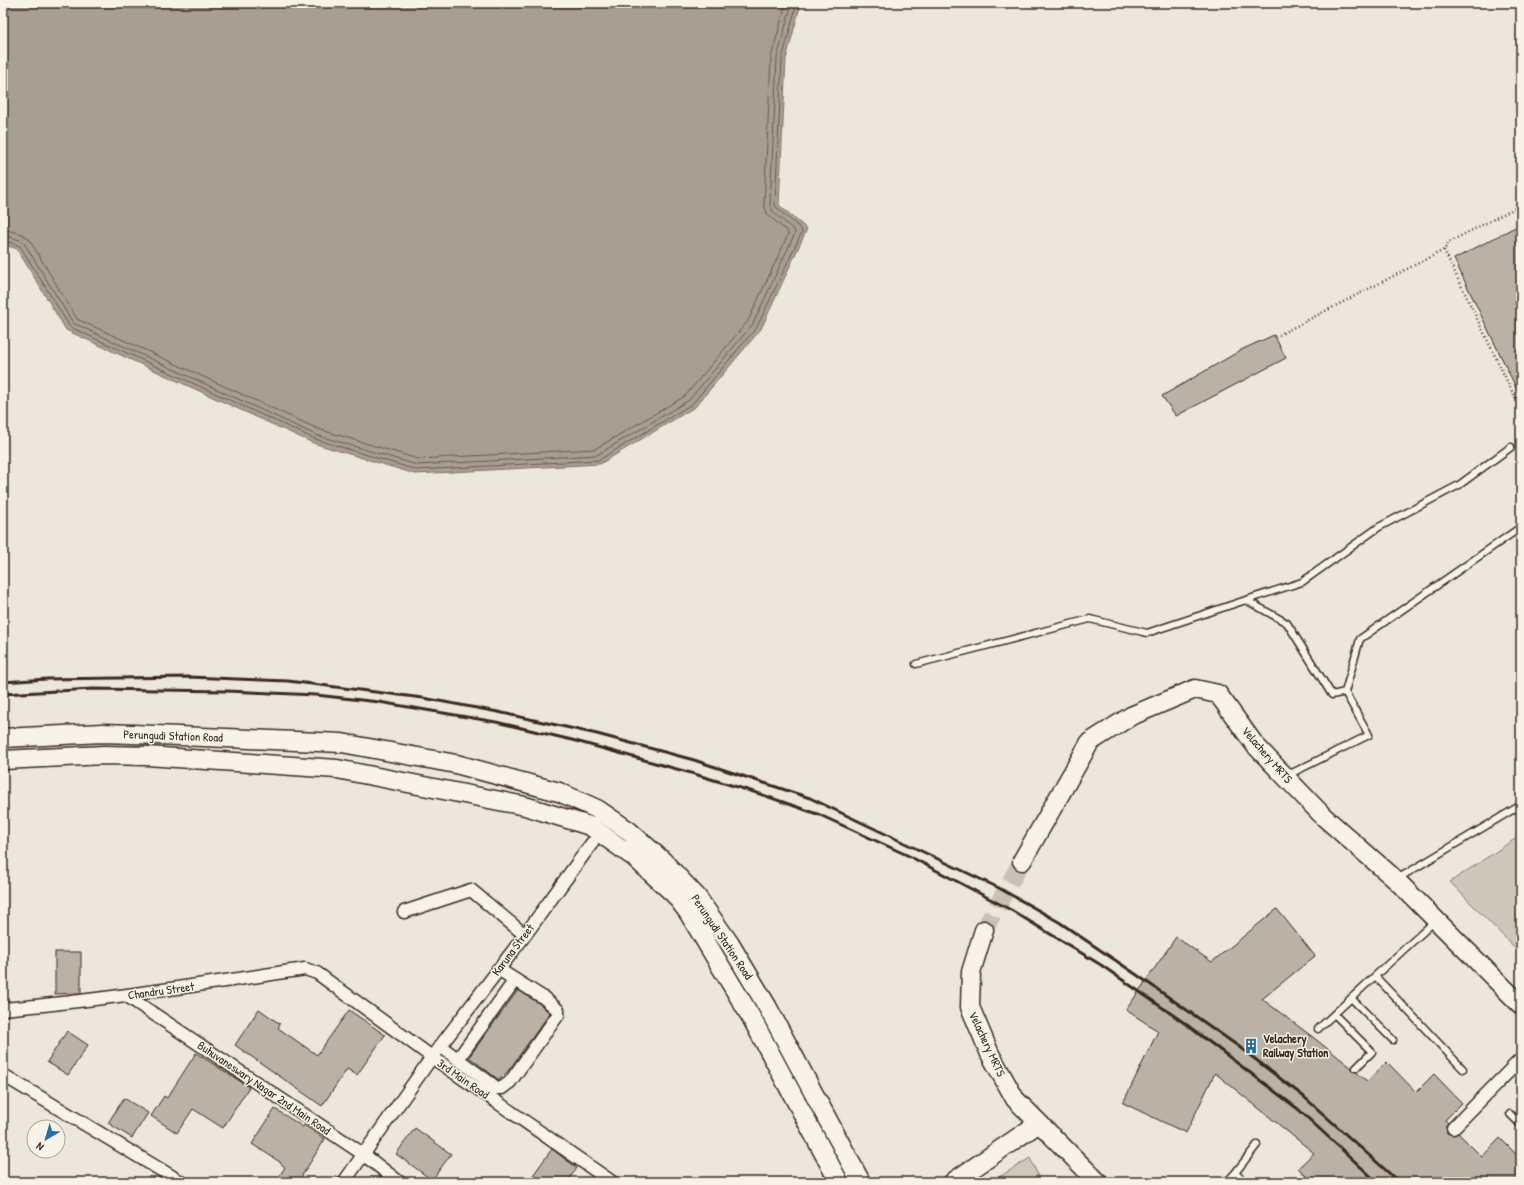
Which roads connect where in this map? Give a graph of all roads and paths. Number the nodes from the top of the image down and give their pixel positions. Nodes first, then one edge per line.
1 (1521, 205) edge
2 (1444, 250) junction
3 (1279, 335) dead end
4 (1521, 410) edge
5 (1511, 447) dead end
6 (1521, 527) edge
7 (1246, 600) junction
8 (916, 664) dead end
9 (1345, 692) junction
10 (3, 738) edge
11 (3, 760) edge
12 (1285, 776) junction
13 (1521, 805) edge
14 (592, 843) dead end
15 (1022, 861) tunnel mouth
16 (1396, 880) junction
17 (404, 912) dead end
18 (1436, 920) junction
19 (984, 930) tunnel mouth
20 (525, 935) junction
21 (498, 969) junction
22 (317, 972) joint
23 (1375, 976) junction
24 (515, 980) junction
25 (480, 994) junction
26 (127, 996) junction
27 (1351, 998) junction
28 (1521, 1005) edge
29 (496, 1006) junction
30 (3, 1009) edge
31 (1334, 1014) junction
32 (454, 1028) junction
33 (1318, 1029) dead end
34 (1393, 1040) dead end
35 (472, 1041) junction
36 (440, 1046) junction
37 (432, 1057) junction
38 (458, 1059) junction
39 (1521, 1060) edge
40 (1356, 1068) dead end
41 (1463, 1069) dead end
42 (3, 1075) edge
43 (1510, 1114) dead end
44 (1039, 1123) junction
45 (1521, 1124) edge
46 (1452, 1128) dead end
47 (1257, 1145) dead end
48 (363, 1154) junction
49 (1235, 1173) junction
50 (181, 1182) edge
51 (344, 1182) edge
52 (399, 1182) edge
53 (612, 1182) edge
54 (839, 1182) edge
55 (861, 1182) edge
56 (953, 1182) edge
57 (1098, 1182) edge
58 (1227, 1182) edge
59 (1245, 1182) edge

1 - 2 path
2 - 3 path
2 - 4 path
5 - 7 lane
6 - 9 lane
7 - 8 lane
7 - 9 lane
9 - 12 lane
10 - 55 street, Perungudi Station Road
11 - 54 street, Perungudi Station Road
12 - 15 street, Velachery MRTS
12 - 16 street, Velachery MRTS
13 - 16 lane
14 - 20 street, Karuna Street
16 - 18 street, Velachery MRTS
17 - 20 street
18 - 23 lane
18 - 28 street, Velachery MRTS
19 - 44 street, Velachery MRTS
20 - 21 street, Karuna Street
21 - 24 street
21 - 25 street, Karuna Street
22 - 26 street, Chandru Street
22 - 37 street, 3rd Main Road
23 - 27 lane
23 - 41 lane
24 - 29 street
24 - 38 street
25 - 29 street
25 - 32 street, Karuna Street
26 - 30 street, Chandru Street
26 - 48 street, Buhuvaneswary Nagar 2nd Main Road
27 - 31 lane
27 - 34 lane
29 - 35 street
31 - 33 lane
31 - 40 lane
32 - 35 street
32 - 36 street, Karuna Street
35 - 38 street
36 - 37 street, Karuna Street
36 - 38 street
37 - 48 street, Karuna Street
37 - 53 street, 3rd Main Road
39 - 46 street
42 - 50 street
43 - 45 lane
44 - 56 street
44 - 57 street, Velachery MRTS
47 - 49 lane
48 - 51 street, Karuna Street
48 - 52 street, Buhuvaneswary Nagar 2nd Main Road
49 - 58 lane
49 - 59 lane

